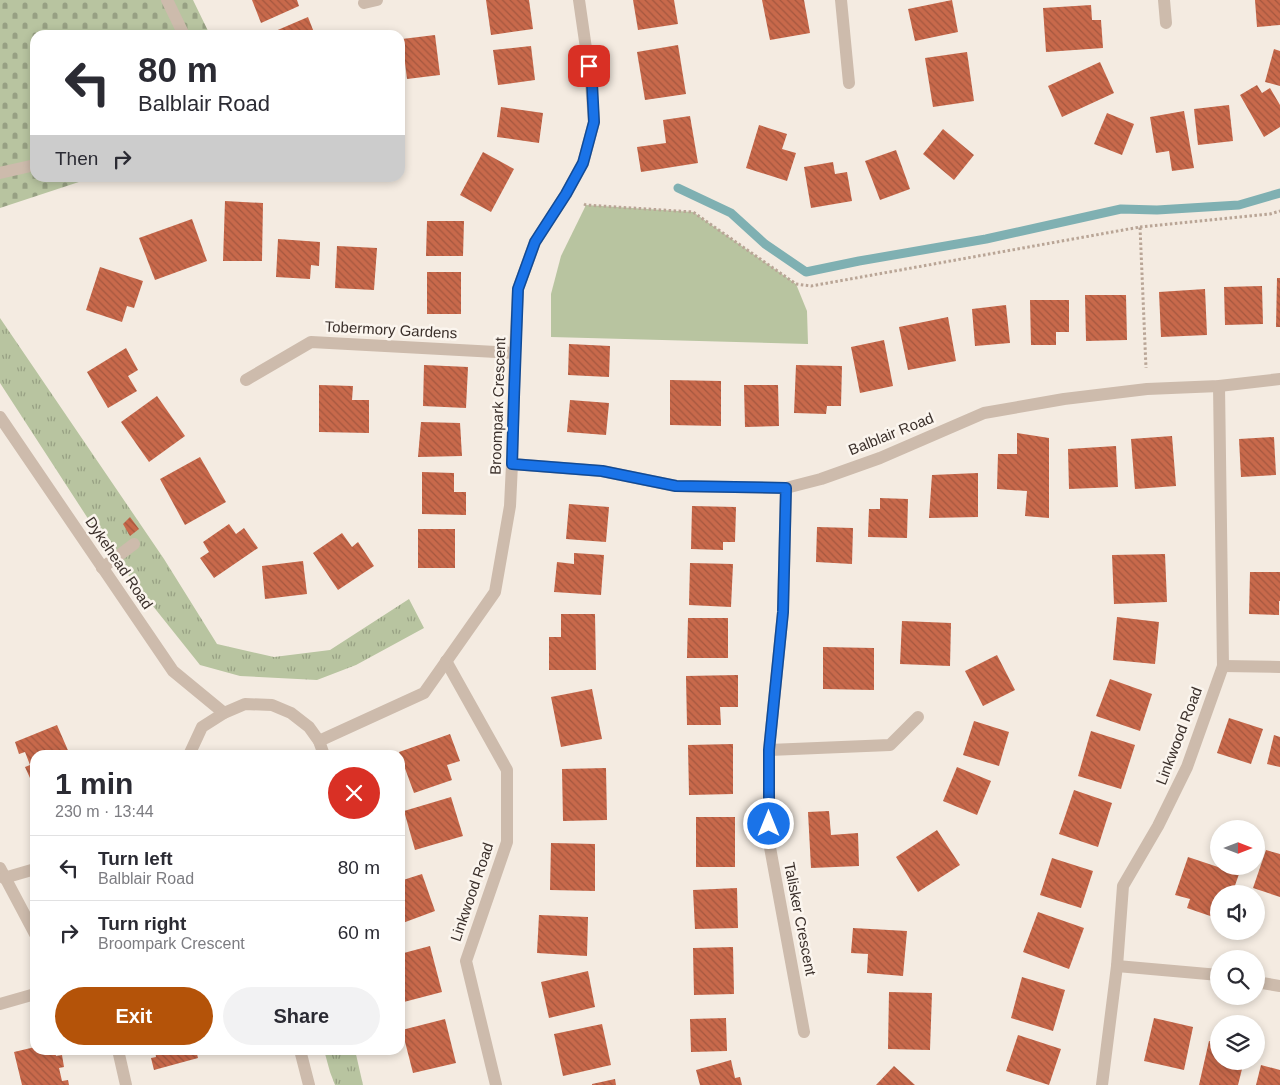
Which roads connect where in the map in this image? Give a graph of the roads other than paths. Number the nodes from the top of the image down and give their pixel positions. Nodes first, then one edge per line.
1 (167, 0) edge
2 (579, 0) edge
3 (841, 0) edge
4 (1164, 0) edge
5 (1166, 23) dead end
6 (182, 30) edge
7 (849, 83) dead end
8 (30, 165) edge
9 (0, 174) edge
10 (515, 353) junction
11 (1280, 378) edge
12 (246, 380) dead end
13 (1219, 386) junction
14 (0, 417) edge
15 (512, 464) junction
16 (786, 488) junction
17 (134, 544) dead end
18 (102, 568) junction
19 (446, 661) junction
20 (1223, 666) junction
21 (1280, 667) edge
22 (224, 713) junction
23 (918, 717) dead end
24 (320, 741) junction
25 (191, 750) edge
26 (323, 750) edge
27 (769, 750) junction
28 (30, 869) edge
29 (2, 873) edge
30 (30, 925) edge
31 (1117, 966) junction
32 (1210, 974) edge
33 (1265, 984) edge
34 (1280, 986) edge
35 (30, 995) edge
36 (0, 1004) edge
37 (804, 1032) dead end
38 (119, 1055) edge
39 (301, 1055) edge
40 (126, 1085) edge
41 (309, 1085) edge
42 (496, 1085) edge
43 (1102, 1085) edge

1 - 6 street
2 - 10 street, Broompark Crescent
3 - 7 street
4 - 5 street
8 - 9 street
10 - 12 street, Tobermory Gardens
10 - 15 street, Broompark Crescent
11 - 13 street, Balblair Road
13 - 16 street, Balblair Road
13 - 20 street, Linkwood Road
14 - 18 street, Dykehead Road
15 - 16 street, Balblair Road
15 - 19 street, Broompark Crescent
16 - 27 street, Talisker Crescent
17 - 18 street
18 - 22 street, Dykehead Road
19 - 24 street, Broompark Crescent
19 - 42 street, Linkwood Road
20 - 21 street
20 - 31 street, Linkwood Road
22 - 24 street
22 - 25 street
23 - 27 street
24 - 26 street
27 - 37 street, Talisker Crescent
28 - 29 street
29 - 30 street
31 - 32 street
31 - 43 street, Linkwood Road
33 - 34 street
35 - 36 street
38 - 40 street
39 - 41 street

